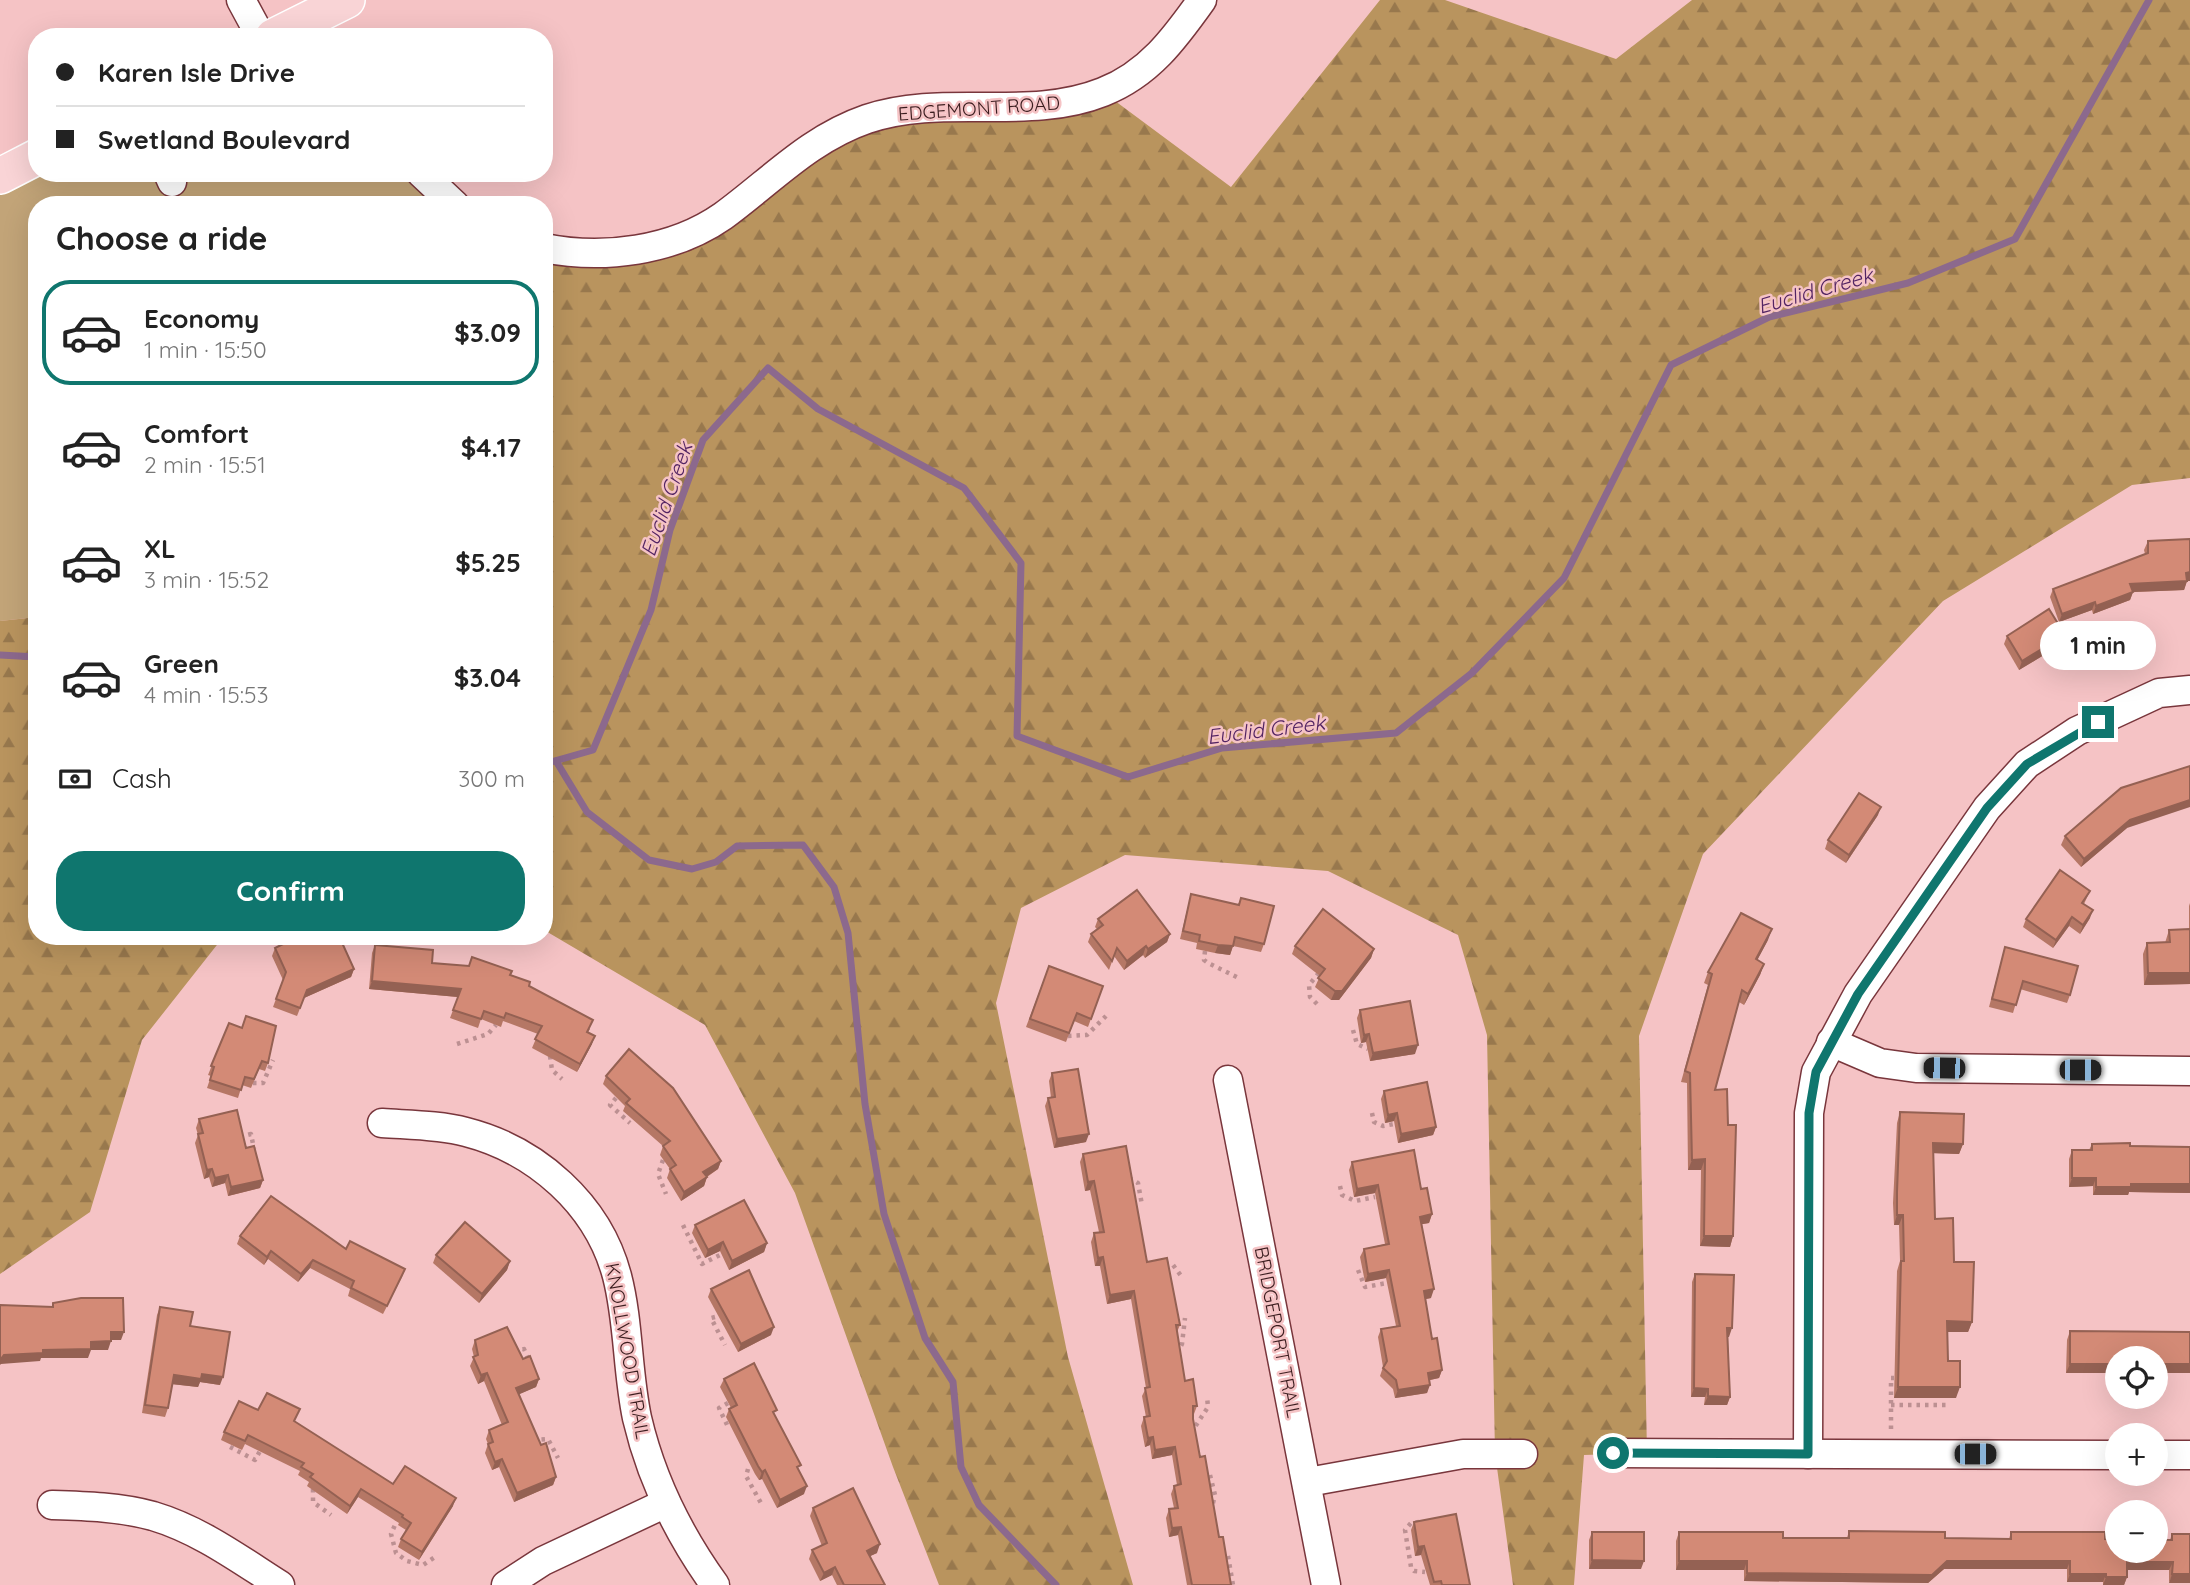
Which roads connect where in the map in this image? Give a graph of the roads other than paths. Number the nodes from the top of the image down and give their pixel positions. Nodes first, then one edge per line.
1 (241, 0) edge
2 (347, 0) edge
3 (1202, 0) edge
4 (268, 28) edge
5 (292, 28) edge
6 (28, 162) edge
7 (0, 176) edge
8 (431, 182) edge
9 (445, 196) edge
10 (553, 249) edge
11 (2190, 690) edge
12 (1831, 1042) junction
13 (2190, 1071) edge
14 (1228, 1080) dead end
15 (382, 1123) dead end
16 (1613, 1453) dead end
17 (1523, 1454) dead end
18 (1808, 1454) junction
19 (2105, 1455) edge
20 (2168, 1455) edge
21 (2190, 1455) edge
22 (1308, 1482) junction
23 (666, 1503) junction
24 (51, 1505) dead end
25 (280, 1585) edge
26 (506, 1585) edge
27 (715, 1585) edge
28 (1326, 1585) edge

1 - 4 street
2 - 5 main road
3 - 10 street, EDGEMONT ROAD
6 - 7 main road
8 - 9 street
11 - 12 street
12 - 13 street
12 - 18 street
14 - 22 street, BRIDGEPORT TRAIL
15 - 23 street, KNOLLWOOD TRAIL
16 - 18 street
17 - 22 street
18 - 19 street
20 - 21 street
22 - 28 street, BRIDGEPORT TRAIL
23 - 26 street
23 - 27 street, KNOLLWOOD TRAIL
24 - 25 street

